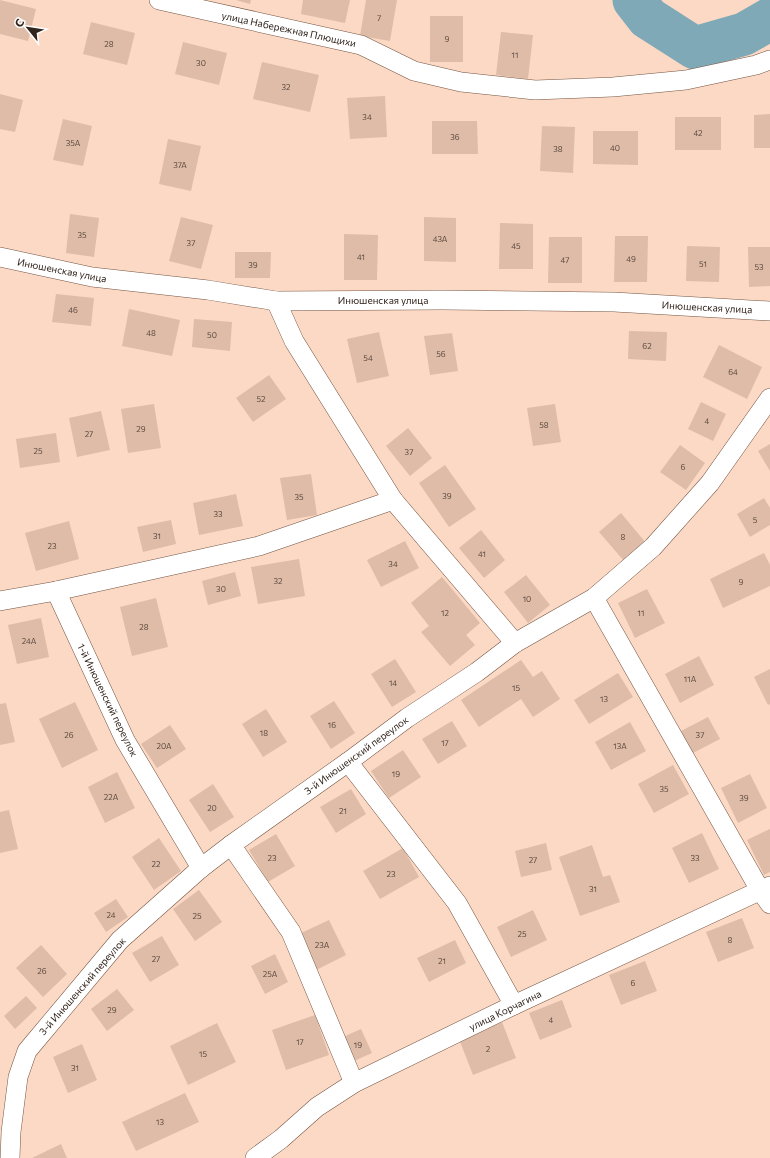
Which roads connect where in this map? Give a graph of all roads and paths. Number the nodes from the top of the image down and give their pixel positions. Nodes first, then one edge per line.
1 (159, 0) edge
2 (770, 60) edge
3 (0, 257) edge
4 (276, 301) junction
5 (770, 311) edge
6 (770, 398) edge
7 (393, 500) junction
8 (56, 591) junction
9 (594, 598) junction
10 (0, 601) edge
11 (516, 643) junction
12 (348, 762) junction
13 (231, 844) junction
14 (201, 868) junction
15 (767, 894) edge
16 (514, 1005) junction
17 (354, 1083) junction
18 (10, 1158) edge
19 (255, 1158) edge

1 - 2 street, улица Набережная Плющихи
3 - 4 street, Инюшенская улица
4 - 5 street, Инюшенская улица
4 - 7 street
6 - 9 street, 3-й Инюшенский переулок
7 - 8 street
7 - 11 street
8 - 10 street
8 - 14 street, 1-й Инюшенский переулок
9 - 11 street, 3-й Инюшенский переулок
9 - 15 street
11 - 12 street, 3-й Инюшенский переулок
12 - 13 street, 3-й Инюшенский переулок
12 - 16 street
13 - 14 street, 3-й Инюшенский переулок
13 - 17 street
14 - 18 street, 3-й Инюшенский переулок
15 - 16 street, улица Корчагина
16 - 17 street, улица Корчагина
17 - 19 street, улица Корчагина

